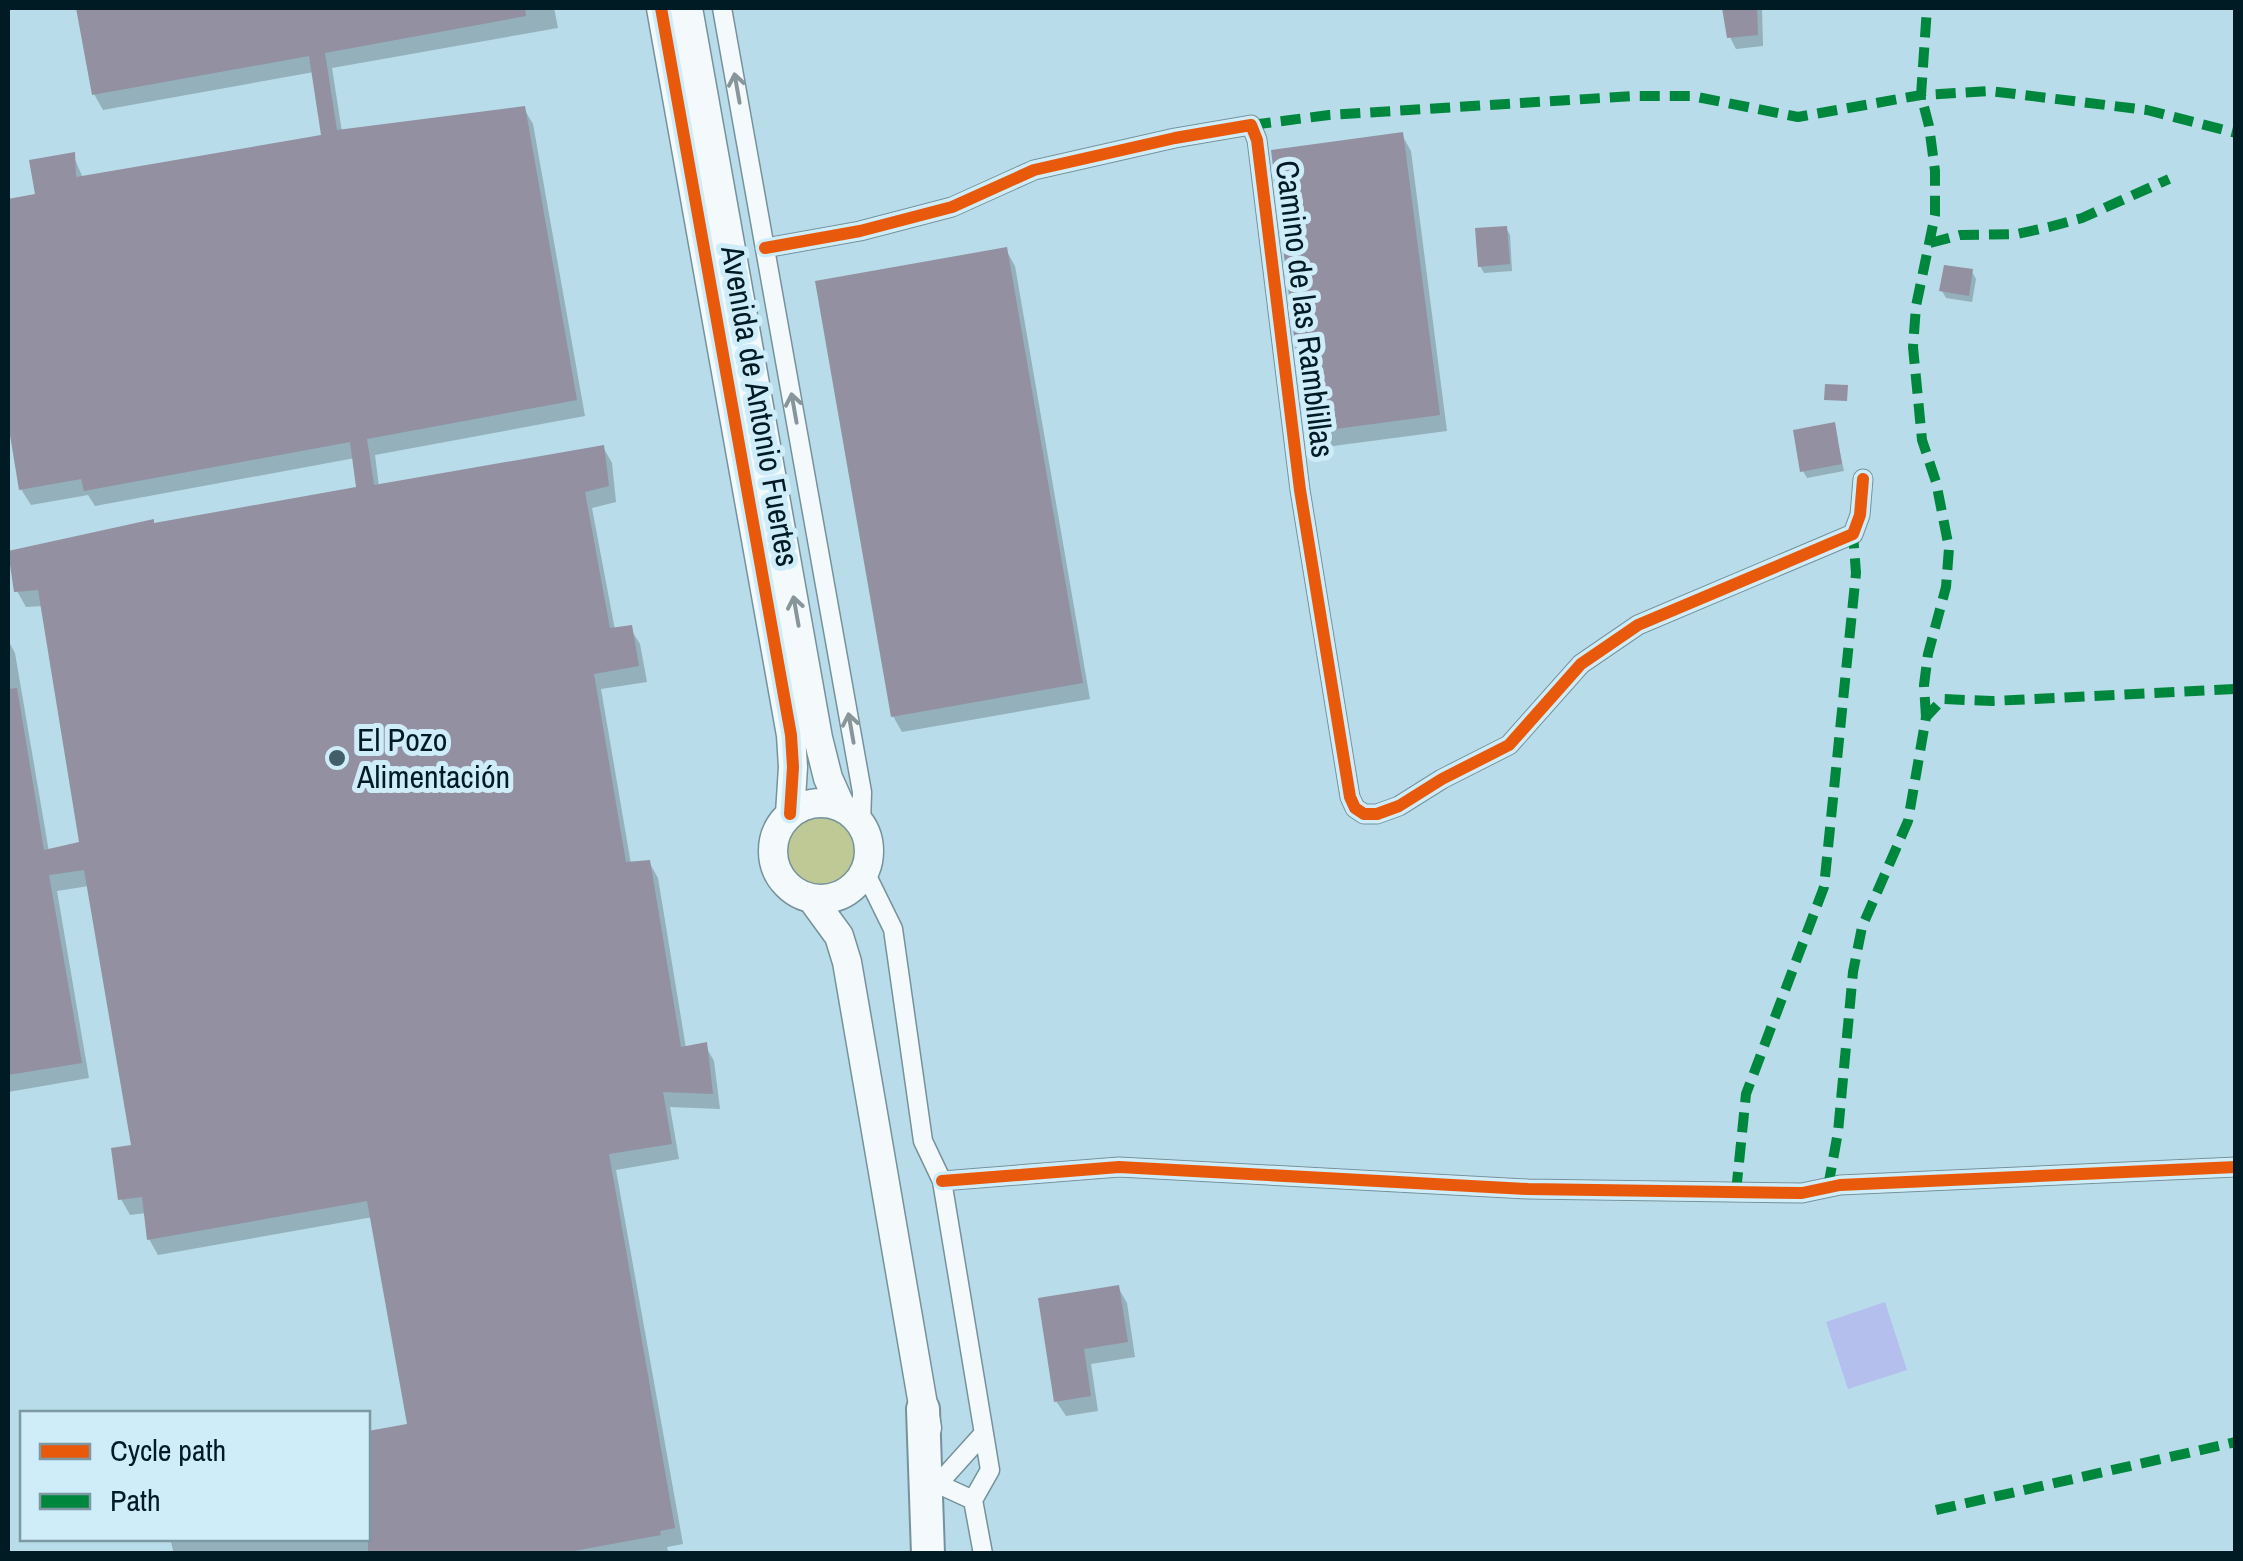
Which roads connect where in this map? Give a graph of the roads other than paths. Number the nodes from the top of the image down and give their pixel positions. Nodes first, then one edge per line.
1 (661, 8) edge
2 (688, 8) edge
3 (722, 8) edge
4 (765, 248) junction
5 (1862, 479) dead end
6 (790, 814) junction
7 (851, 816) junction
8 (861, 878) junction
9 (812, 899) junction
10 (847, 962) junction
11 (2236, 1168) edge
12 (942, 1181) junction
13 (923, 1409) junction
14 (984, 1433) junction
15 (938, 1484) junction
16 (973, 1500) junction
17 (928, 1554) edge
18 (952, 1554) edge
19 (983, 1554) edge

1 - 6 main road, Avenida de Antonio Fuertes
7 -> 2 main road, Avenida de Antonio Fuertes
4 -> 3 street, Avenida de Antonio Fuertes
4 - 5 street, Camino de las Ramblillas
7 -> 4 street, Avenida de Antonio Fuertes
6 - 7 main road
6 - 9 main road
7 - 8 main road
8 - 9 main road
8 - 10 main road
8 - 12 street
9 - 10 main road
10 - 13 main road
11 - 12 street
12 - 14 street
13 - 15 main road
13 - 17 highway
14 - 15 street
14 - 16 street
15 - 16 street
15 - 18 highway
16 - 19 street

